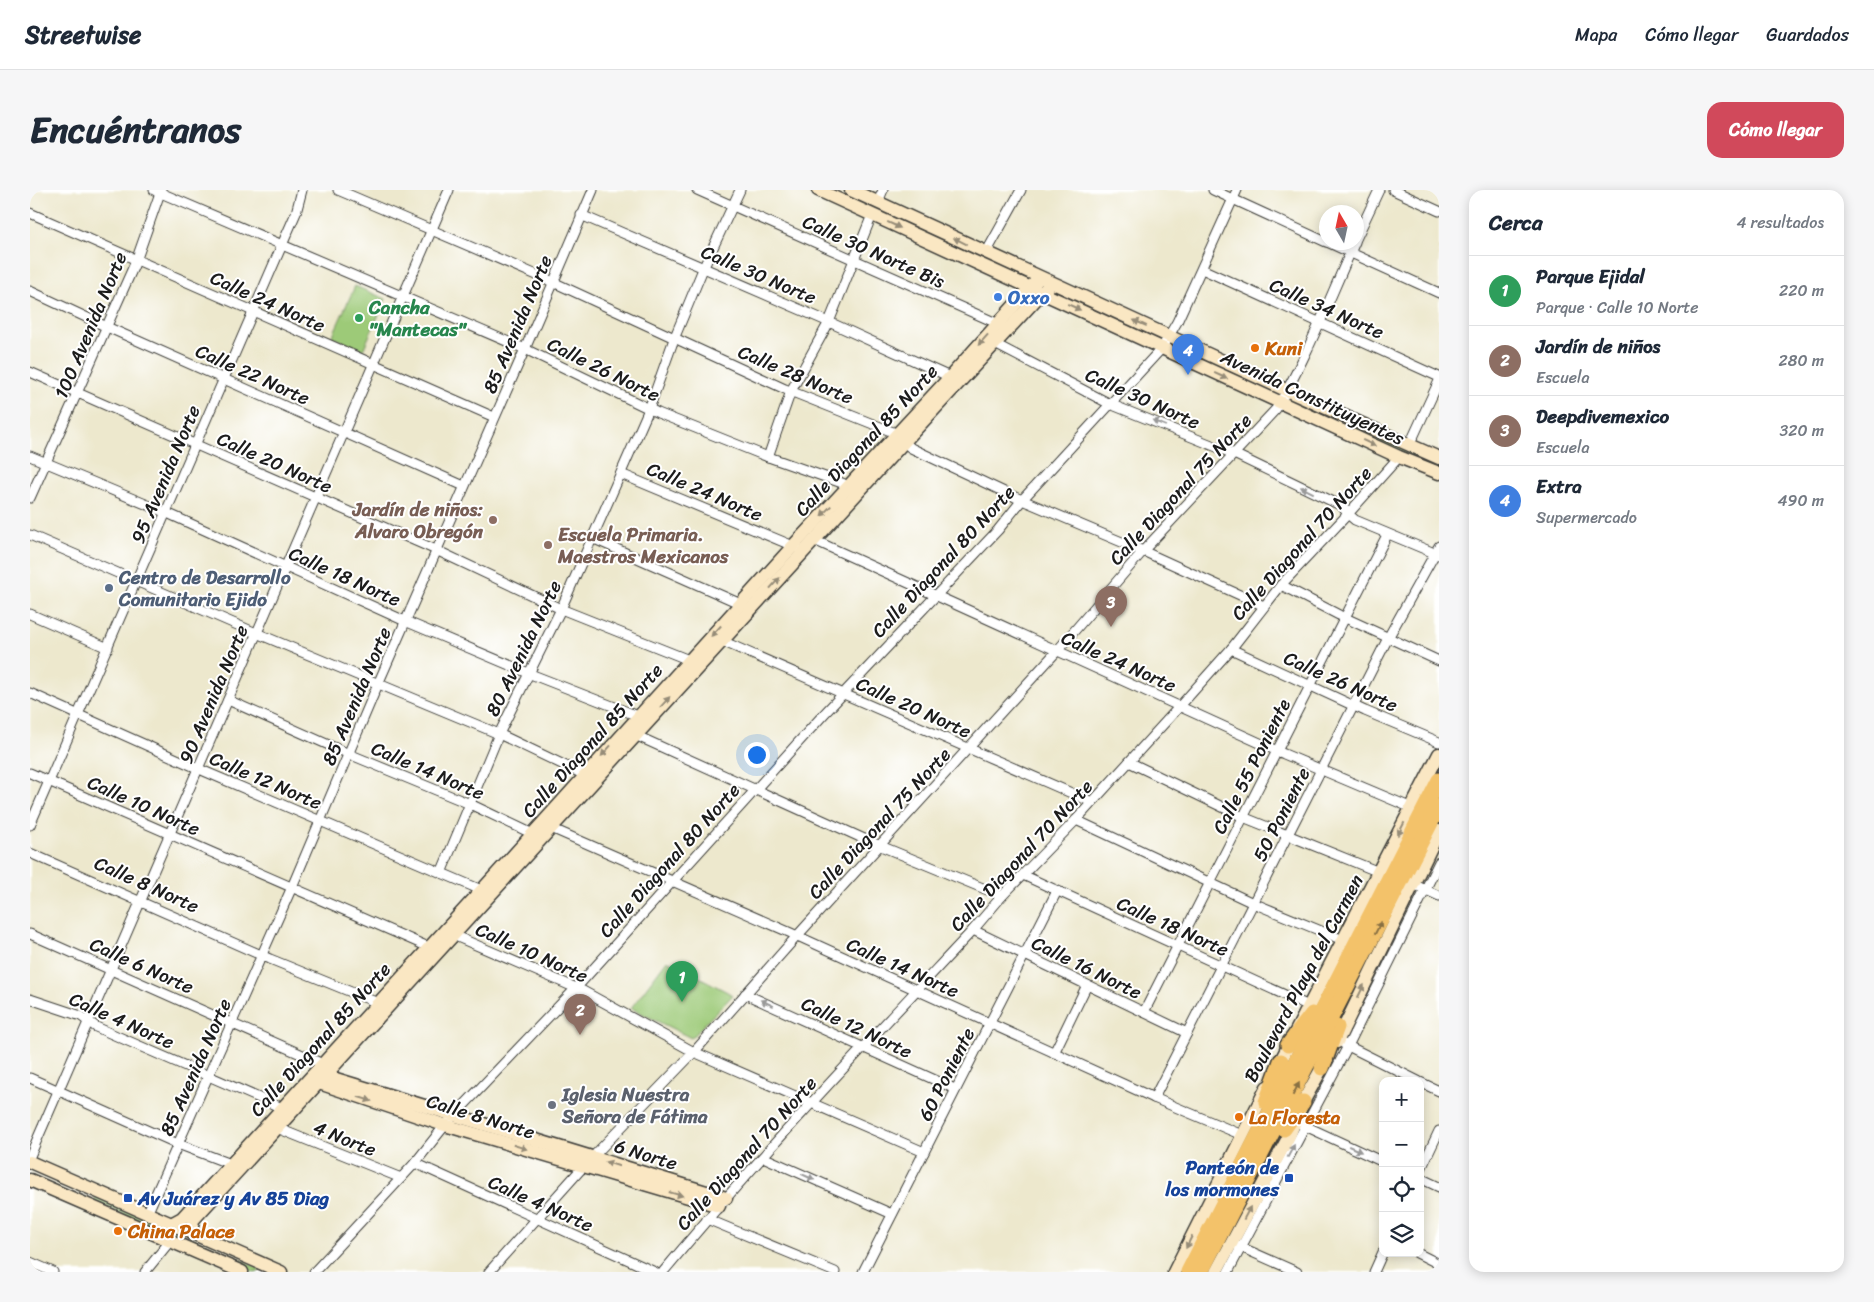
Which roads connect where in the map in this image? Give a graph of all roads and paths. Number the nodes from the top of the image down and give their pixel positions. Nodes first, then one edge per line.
1 (302, 190) edge
2 (338, 190) edge
3 (449, 190) edge
4 (592, 190) edge
5 (697, 190) edge
6 (740, 190) edge
7 (818, 190) edge
8 (851, 190) edge
9 (883, 190) edge
10 (1021, 190) edge
11 (1213, 190) edge
12 (1237, 190) edge
13 (1379, 190) edge
14 (1393, 190) edge
15 (159, 191) edge
16 (1233, 199) junction
17 (878, 202) junction
18 (732, 206) junction
19 (1439, 211) edge
20 (30, 213) edge
21 (581, 215) junction
22 (872, 215) junction
23 (1364, 223) edge
24 (433, 230) junction
25 (1319, 238) edge
26 (282, 245) junction
27 (1344, 250) edge
28 (1352, 250) edge
29 (1350, 253) junction
30 (986, 254) junction
31 (853, 259) junction
32 (136, 261) junction
33 (703, 269) junction
34 (1202, 269) junction
35 (553, 282) junction
36 (1034, 282) junction
37 (1051, 283) junction
38 (30, 291) edge
39 (1042, 293) junction
40 (1439, 293) edge
41 (404, 296) junction
42 (253, 312) junction
43 (829, 322) junction
44 (1321, 323) junction
45 (998, 324) junction
46 (107, 328) junction
47 (1010, 330) junction
48 (1170, 336) junction
49 (674, 339) junction
50 (995, 344) junction
51 (1162, 348) junction
52 (525, 349) junction
53 (374, 365) junction
54 (30, 372) edge
55 (1439, 376) edge
56 (950, 378) junction
57 (224, 379) junction
58 (1439, 380) edge
59 (791, 391) junction
60 (1288, 391) junction
61 (78, 393) junction
62 (1280, 402) junction
63 (1110, 404) junction
64 (649, 409) junction
65 (494, 417) junction
66 (345, 432) junction
67 (901, 438) junction
68 (196, 445) junction
69 (1409, 446) junction
70 (1234, 454) junction
71 (30, 456) edge
72 (768, 457) junction
73 (1399, 457) junction
74 (1439, 458) edge
75 (47, 464) junction
76 (1439, 473) edge
77 (620, 474) junction
78 (464, 486) junction
79 (849, 487) junction
80 (30, 498) edge
81 (316, 498) junction
82 (1022, 500) junction
83 (166, 513) junction
84 (1348, 514) junction
85 (30, 535) edge
86 (1388, 535) junction
87 (592, 538) junction
88 (814, 540) junction
89 (798, 548) junction
90 (436, 550) junction
91 (1144, 551) junction
92 (1438, 551) edge
93 (287, 566) junction
94 (137, 581) junction
95 (1281, 585) junction
96 (936, 595) junction
97 (741, 604) junction
98 (1264, 606) junction
99 (561, 609) junction
100 (30, 614) edge
101 (1345, 618) junction
102 (405, 621) junction
103 (256, 633) junction
104 (1388, 638) junction
105 (722, 641) junction
106 (108, 648) junction
107 (1231, 649) junction
108 (1057, 651) junction
109 (1439, 661) edge
110 (694, 663) junction
111 (529, 673) junction
112 (378, 684) junction
113 (1311, 686) junction
114 (30, 693) edge
115 (843, 694) junction
116 (228, 700) junction
117 (1180, 706) junction
118 (1353, 706) junction
119 (79, 715) junction
120 (644, 718) junction
121 (499, 734) junction
122 (635, 736) junction
123 (1439, 742) edge
124 (968, 749) junction
125 (1278, 751) junction
126 (349, 754) junction
127 (1439, 754) edge
128 (1129, 762) junction
129 (198, 768) junction
130 (1321, 769) junction
131 (30, 773) edge
132 (589, 777) junction
133 (1439, 780) edge
134 (50, 781) junction
135 (755, 789) junction
136 (1092, 802) junction
137 (470, 804) junction
138 (1439, 807) edge
139 (1412, 808) junction
140 (1243, 817) junction
141 (1076, 820) junction
142 (320, 821) junction
143 (30, 825) edge
144 (551, 828) junction
145 (1439, 831) edge
146 (533, 834) junction
147 (170, 835) junction
148 (1289, 835) junction
149 (1418, 835) junction
150 (881, 846) junction
151 (30, 853) edge
152 (1439, 862) edge
153 (1379, 872) junction
154 (441, 873) junction
155 (1022, 875) junction
156 (671, 882) junction
157 (1210, 883) junction
158 (1413, 884) junction
159 (292, 887) junction
160 (1425, 890) junction
161 (1057, 891) junction
162 (486, 892) junction
163 (1002, 896) junction
164 (1439, 896) edge
165 (140, 902) junction
166 (1253, 903) junction
167 (973, 930) junction
168 (30, 934) edge
169 (453, 935) junction
170 (797, 936) junction
171 (1344, 940) junction
172 (1178, 946) junction
173 (434, 949) junction
174 (1024, 954) junction
175 (262, 955) junction
176 (1222, 966) junction
177 (111, 970) junction
178 (1343, 982) junction
179 (1087, 985) junction
180 (576, 988) junction
181 (917, 990) junction
182 (745, 994) junction
183 (30, 999) edge
184 (383, 1005) junction
185 (1309, 1006) junction
186 (1144, 1012) junction
187 (89, 1021) junction
188 (232, 1023) junction
189 (990, 1024) junction
190 (1188, 1033) junction
191 (1343, 1043) junction
192 (1288, 1046) junction
193 (864, 1048) junction
194 (694, 1052) junction
195 (1054, 1053) junction
196 (1280, 1061) junction
197 (1322, 1068) junction
198 (323, 1074) junction
199 (208, 1076) junction
200 (1411, 1077) edge
201 (30, 1078) edge
202 (1424, 1084) edge
203 (955, 1088) junction
204 (59, 1091) junction
205 (1439, 1091) edge
206 (1154, 1098) junction
207 (1303, 1102) junction
208 (812, 1104) junction
209 (282, 1108) junction
210 (451, 1120) junction
211 (1301, 1124) junction
212 (277, 1128) junction
213 (1439, 1131) edge
214 (1242, 1135) junction
215 (178, 1144) junction
216 (924, 1152) junction
217 (30, 1156) edge
218 (763, 1157) junction
219 (1379, 1160) edge
220 (1252, 1161) junction
221 (30, 1162) edge
222 (588, 1162) junction
223 (414, 1163) junction
224 (236, 1166) junction
225 (1422, 1167) edge
226 (64, 1178) junction
227 (401, 1178) junction
228 (30, 1180) edge
229 (1424, 1180) edge
230 (1439, 1187) edge
231 (57, 1191) junction
232 (99, 1193) junction
233 (723, 1202) junction
234 (91, 1206) junction
235 (147, 1214) junction
236 (892, 1214) junction
237 (536, 1218) junction
238 (707, 1219) junction
239 (171, 1224) junction
240 (191, 1233) junction
241 (171, 1240) junction
242 (1236, 1245) junction
243 (1381, 1257) edge
244 (1424, 1257) edge
245 (30, 1262) edge
246 (1439, 1264) edge
247 (263, 1268) edge
248 (53, 1272) edge
249 (145, 1272) edge
250 (242, 1272) edge
251 (281, 1272) edge
252 (314, 1272) edge
253 (489, 1272) edge
254 (654, 1272) edge
255 (663, 1272) edge
256 (835, 1272) edge
257 (863, 1272) edge
258 (1174, 1272) edge
259 (1188, 1272) edge
260 (1201, 1272) edge
261 (1216, 1272) edge
262 (1228, 1272) edge
263 (1297, 1272) edge
264 (1374, 1272) edge

1 - 26 street, 95 Avenida Norte
2 - 24 street, Calle 28 Norte
3 - 24 street, 90 Avenida Norte
4 - 21 street, 85 Avenida Norte
5 - 18 street, Calle 30 Norte Bis
6 - 18 street, 80 Avenida Norte
7 - 22 main road, Avenida Constituyentes
8 - 17 main road, Avenida Constituyentes
9 - 17 street
10 - 30 street
11 - 16 street
12 - 16 street, Calle Diagonal 80 Norte
13 - 23 street, Calle Diagonal 75 Norte
14 - 19 street
15 - 26 street, Calle 26 Norte
15 - 32 street, 100 Avenida Norte
16 - 25 street
16 - 34 street, Calle Diagonal 80 Norte
30 -> 17 main road, Avenida Constituyentes
18 - 31 street, Calle 30 Norte Bis
18 - 33 street, 80 Avenida Norte
20 - 32 street, Calle 24 Norte
21 - 33 street, Calle 30 Norte
21 - 35 street, 85 Avenida Norte
22 - 31 street
22 -> 36 main road, Avenida Constituyentes
24 - 35 street, Calle 28 Norte
24 - 41 street, 90 Avenida Norte
26 - 41 street, Calle 26 Norte
26 - 42 street, 95 Avenida Norte
27 - 29 street
28 - 29 street, Calle Diagonal 75 Norte
29 - 40 street
29 - 44 street, Calle Diagonal 75 Norte
30 - 36 main road, Avenida Constituyentes
31 - 43 street
31 - 45 street, Calle 30 Norte Bis
32 - 42 street, Calle 24 Norte
32 - 46 street, 100 Avenida Norte
33 - 43 street, Calle 30 Norte
33 - 49 street, 80 Avenida Norte
34 - 44 street, Calle 34 Norte
34 - 48 street, Calle Diagonal 80 Norte
35 - 49 street, Calle 28 Norte
35 - 52 street, 85 Avenida Norte
36 - 37 main road, Avenida Constituyentes
36 - 39 main road, Avenida Constituyentes
36 - 45 main road, Calle Diagonal 85 Norte
37 - 39 main road, Calle Diagonal 85 Norte
48 -> 37 main road, Avenida Constituyentes
38 - 46 street, Calle 22 Norte
39 - 47 main road, Calle Diagonal 85 Norte
39 -> 51 main road, Avenida Constituyentes
41 - 52 street, Calle 26 Norte
41 - 53 street, 90 Avenida Norte
42 - 53 street, Calle 24 Norte
42 - 57 street, 95 Avenida Norte
43 - 56 street, Calle 30 Norte
43 - 59 street
44 - 55 street, Calle 34 Norte
44 - 60 street, Calle Diagonal 75 Norte
45 - 47 street, Calle 30 Norte Bis
45 -> 56 main road, Calle Diagonal 85 Norte
46 - 57 street, Calle 22 Norte
46 - 61 street, 100 Avenida Norte
47 - 50 main road, Calle Diagonal 85 Norte
48 - 51 street, Calle Diagonal 80 Norte
48 - 60 main road, Avenida Constituyentes
49 - 59 street, Calle 28 Norte
49 - 64 street, 80 Avenida Norte
50 - 63 street, Calle 30 Norte
50 - 67 main road, Calle Diagonal 85 Norte
51 -> 62 main road, Avenida Constituyentes
51 - 63 street, Calle Diagonal 80 Norte
52 - 64 street, Calle 26 Norte
52 - 65 street, 85 Avenida Norte
53 - 65 street, Calle 24 Norte
53 - 66 street, 90 Avenida Norte
54 - 61 street, Calle 20 Norte
56 - 67 main road, Calle Diagonal 85 Norte
57 - 66 street, Calle 22 Norte
57 - 68 street, 95 Avenida Norte
58 - 69 street
59 - 67 street, Calle 28 Norte
59 - 72 street
60 - 62 street, Calle Diagonal 75 Norte
60 - 69 main road, Avenida Constituyentes
61 - 68 street, Calle 20 Norte
61 - 75 street, 100 Avenida Norte
62 - 70 street, Calle Diagonal 75 Norte
62 -> 73 main road, Avenida Constituyentes
70 -> 63 street, Calle 30 Norte
63 - 82 street, Calle Diagonal 80 Norte
64 - 72 street, Calle 26 Norte
64 - 77 street, 80 Avenida Norte
65 - 78 street, 85 Avenida Norte
66 - 78 street, Calle 22 Norte
66 - 81 street, 90 Avenida Norte
67 - 79 main road, Calle Diagonal 85 Norte
67 - 82 street, Calle 28 Norte
67 - 88 main road, Calle Diagonal 85 Norte
68 - 81 street, Calle 20 Norte
68 - 83 street, 95 Avenida Norte
69 - 74 main road, Avenida Constituyentes
84 -> 70 street, Calle 30 Norte
70 - 91 street, Calle Diagonal 75 Norte
71 - 75 street, Calle 18 Norte
72 - 79 street, Calle 26 Norte
73 - 76 main road, Avenida Constituyentes
73 - 84 street, Calle Diagonal 70 Norte
75 - 80 street, 100 Avenida Norte
75 - 83 street, Calle 18 Norte
77 - 87 street, 80 Avenida Norte
77 - 89 street, Calle 24 Norte
78 - 90 street, 85 Avenida Norte
79 -> 89 main road, Calle Diagonal 85 Norte
81 - 90 street, Calle 20 Norte
81 - 93 street, 90 Avenida Norte
82 - 91 street, Calle 28 Norte
82 - 96 street, Calle Diagonal 80 Norte
83 - 93 street, Calle 18 Norte
83 - 94 street, 95 Avenida Norte
84 - 86 street, Calle 30 Norte
84 - 95 street, Calle Diagonal 70 Norte
85 - 94 street
86 - 92 street, Calle 30 Norte
86 - 101 street, Calle 55 Poniente
87 - 97 street
87 - 99 street, 80 Avenida Norte
88 - 89 main road, Calle Diagonal 85 Norte
88 - 96 street, Calle 24 Norte
89 - 97 main road, Calle Diagonal 85 Norte
105 -> 89 main road, Calle Diagonal 85 Norte
90 - 99 street, Calle 20 Norte
90 - 102 street, 85 Avenida Norte
91 - 98 street, Calle 28 Norte
91 - 108 street, Calle Diagonal 75 Norte
92 - 104 street, 50 Poniente
93 - 102 street, Calle 18 Norte
93 - 103 street, 90 Avenida Norte
94 - 103 street
94 - 106 street, 95 Avenida Norte
95 - 98 street, Calle Diagonal 70 Norte
95 - 101 street
96 - 108 street, Calle 24 Norte
96 - 115 street, Calle Diagonal 80 Norte
97 -> 110 main road, Calle Diagonal 85 Norte
98 - 107 street, Calle Diagonal 70 Norte
99 - 110 street, Calle 20 Norte
99 - 111 street, 80 Avenida Norte
100 - 106 street
101 - 104 street
101 - 113 street, Calle 55 Poniente
102 - 111 street, Calle 18 Norte
102 - 112 street, 85 Avenida Norte
103 - 112 street
103 - 116 street, 90 Avenida Norte
104 - 109 street
104 - 118 street, 50 Poniente
105 - 110 main road, Calle Diagonal 85 Norte
105 - 115 street, Calle 20 Norte
106 - 119 street, 95 Avenida Norte
107 - 113 street, Calle 26 Norte
107 - 117 street, Calle Diagonal 70 Norte
108 - 117 street, Calle 24 Norte
108 - 124 street, Calle Diagonal 75 Norte
110 - 120 main road, Calle Diagonal 85 Norte
111 - 120 street, Calle 18 Norte
111 - 121 street, 80 Avenida Norte
112 - 121 street
112 - 126 street, 85 Avenida Norte
113 - 118 street, Calle 26 Norte
113 - 125 street, Calle 55 Poniente
114 - 119 street, Calle 12 Norte
115 - 124 street, Calle 20 Norte
115 - 135 street, Calle Diagonal 80 Norte
116 - 126 street, Calle 14 Norte
116 - 129 street, 90 Avenida Norte
117 - 125 street, Calle 24 Norte
117 - 128 street, Calle Diagonal 70 Norte
118 - 123 street, Calle 26 Norte
118 - 130 street, 50 Poniente
119 - 129 street, Calle 12 Norte
119 - 134 street, 95 Avenida Norte
120 - 122 main road, Calle Diagonal 85 Norte
120 -> 132 main road, Calle Diagonal 85 Norte
121 - 132 street
121 - 137 street, 80 Avenida Norte
122 - 132 main road, Calle Diagonal 85 Norte
122 - 135 street
124 - 136 street, Calle 20 Norte
124 - 150 street, Calle Diagonal 75 Norte
125 - 130 street, Calle 24 Norte
125 - 140 street, Calle 55 Poniente
126 - 137 street, Calle 14 Norte
126 - 142 street, 85 Avenida Norte
127 - 139 main road, Boulevard Playa del Carmen
128 - 136 street, Calle Diagonal 70 Norte
128 - 140 street
129 - 142 street, Calle 12 Norte
129 - 147 street, 90 Avenida Norte
130 - 139 street, Calle 24 Norte
130 - 148 street, 50 Poniente
131 - 134 street, Calle 10 Norte
132 - 144 main road, Calle Diagonal 85 Norte
132 - 146 main road, Calle Diagonal 85 Norte
133 - 149 highway
134 - 143 street, 95 Avenida Norte
134 - 147 street, Calle 10 Norte
135 - 150 street
135 - 156 street, Calle Diagonal 80 Norte
136 - 141 street, Calle Diagonal 70 Norte
137 - 146 street, Calle 14 Norte
137 - 154 street, 80 Avenida Norte
138 - 149 highway
139 -> 153 main road, Boulevard Playa del Carmen
140 - 148 street
140 - 157 street, Calle 55 Poniente
141 - 155 street, Calle Diagonal 70 Norte
141 - 157 street
142 - 154 street, Calle 12 Norte
142 - 159 street, 85 Avenida Norte
144 - 156 street, Calle 14 Norte
144 - 162 main road, Calle Diagonal 85 Norte
145 - 158 main road
146 - 162 main road, Calle Diagonal 85 Norte
147 - 159 street, Calle 10 Norte
147 - 165 street, 90 Avenida Norte
148 - 153 street
148 - 166 street, 50 Poniente
149 - 178 highway
150 - 163 street
150 - 170 street, Calle Diagonal 75 Norte
151 - 165 street, Calle 8 Norte
152 - 160 street
153 - 171 main road, Boulevard Playa del Carmen
154 - 162 street, Calle 12 Norte
155 - 161 street, Calle 18 Norte
155 - 163 street, Calle Diagonal 70 Norte
156 - 170 street, Calle 14 Norte
156 - 180 street, Calle Diagonal 80 Norte
157 - 166 street
157 - 172 street, Calle 55 Poniente
158 - 160 street
191 -> 158 main road
159 - 173 street, Calle 10 Norte
159 - 175 street, 85 Avenida Norte
160 - 164 street
160 - 191 street
161 - 172 street, Calle 18 Norte
161 - 174 street, 60 Poniente
162 - 169 main road, Calle Diagonal 85 Norte
162 - 173 main road, Calle Diagonal 85 Norte
163 - 167 street, Calle Diagonal 70 Norte
165 - 175 street, Calle 8 Norte
165 - 177 street, 90 Avenida Norte
166 - 171 street
166 - 176 street, 50 Poniente
167 - 174 street, Calle 16 Norte
167 - 181 street, Calle Diagonal 70 Norte
168 - 177 street, Calle 6 Norte
169 - 173 main road, Calle Diagonal 85 Norte
169 - 180 street, Calle 10 Norte
170 - 181 street, Calle 14 Norte
170 - 182 street, Calle Diagonal 75 Norte
171 - 185 main road, Boulevard Playa del Carmen
172 - 176 street, Calle 18 Norte
172 - 186 street, Calle 55 Poniente
173 - 184 main road, Calle Diagonal 85 Norte
174 - 179 street, Calle 16 Norte
174 - 189 street, 60 Poniente
175 - 184 street, Calle 8 Norte
175 - 188 street, 85 Avenida Norte
176 - 185 street, Calle 18 Norte
176 - 190 street, 50 Poniente
177 - 187 street, 90 Avenida Norte
177 - 188 street, Calle 6 Norte
178 - 192 highway
178 - 197 highway
178 - 220 highway
179 - 186 street, Calle 16 Norte
179 - 195 street
180 - 194 street, Calle 10 Norte
180 - 210 street, Calle Diagonal 80 Norte
181 - 189 street, Calle 14 Norte
181 - 193 street, Calle Diagonal 70 Norte
193 -> 182 street, Calle 12 Norte
182 - 194 street, Calle Diagonal 75 Norte
183 - 187 street, Calle 4 Norte
184 - 198 main road, Calle Diagonal 85 Norte
185 - 192 main road, Boulevard Playa del Carmen
186 - 190 street, Calle 16 Norte
187 - 199 street, Calle 4 Norte
187 - 204 street, 90 Avenida Norte
188 - 198 street, Calle 6 Norte
188 - 199 street, 85 Avenida Norte
189 - 195 street, Calle 14 Norte
189 - 203 street, 60 Poniente
190 - 206 street, 50 Poniente
191 - 197 main road
191 - 200 street
191 - 211 street
192 - 196 main road, Boulevard Playa del Carmen
193 - 203 street, Calle 12 Norte
193 - 208 street, Calle Diagonal 70 Norte
194 - 208 street, Calle 10 Norte
194 - 222 street, Calle Diagonal 75 Norte
195 - 206 street, Calle 14 Norte
196 - 214 main road, Boulevard Playa del Carmen
196 - 220 highway
197 - 207 main road
198 - 209 main road, Calle Diagonal 85 Norte
198 - 210 main road, 6 Norte
198 - 212 main road, Calle Diagonal 85 Norte
199 - 209 street, Calle 4 Norte
199 - 215 street, 85 Avenida Norte
201 - 204 street
202 - 205 street
203 - 216 street, 60 Poniente
204 - 215 street
204 - 217 street, 90 Avenida Norte
206 - 214 street, Calle 14 Norte
207 - 211 main road
207 - 220 highway
208 - 216 street, Calle 10 Norte
208 - 218 street, Calle Diagonal 70 Norte
209 - 224 main road, Calle Diagonal 85 Norte
210 - 222 main road, 6 Norte
210 - 223 street, Calle Diagonal 80 Norte
211 -> 219 street
242 -> 211 main road
212 - 224 main road, Calle Diagonal 85 Norte
212 - 227 street, 4 Norte
213 - 225 street
214 -> 258 main road, Boulevard Playa del Carmen
215 - 224 street
215 - 235 street, 85 Avenida Norte
216 - 236 street, 60 Poniente
218 - 233 street, Calle Diagonal 70 Norte
218 -> 236 street
220 - 259 highway
220 - 260 highway
221 - 226 main road
222 - 233 main road, 6 Norte
222 - 237 street, Calle Diagonal 75 Norte
223 - 227 street, Calle Diagonal 80 Norte
223 - 237 street, Calle 4 Norte
224 - 239 main road, Calle Diagonal 85 Norte
224 - 240 main road, Calle Diagonal 85 Norte
226 - 231 main road
226 - 232 main road
227 - 252 street, Calle Diagonal 80 Norte
228 - 231 main road
229 - 230 street
231 - 234 main road
232 - 234 main road
232 - 235 main road
233 - 238 street, Calle Diagonal 70 Norte
234 - 241 main road
235 - 239 main road
236 - 257 street, 60 Poniente
237 - 253 street, Calle Diagonal 75 Norte
237 - 254 street, Calle 4 Norte
238 - 255 street, Calle Diagonal 70 Norte
238 - 256 street
239 - 240 main road
240 - 247 main road
241 - 249 street
241 - 250 main road
242 - 261 main road
242 - 262 street
242 - 263 street
243 - 264 street
244 - 246 street
245 - 248 street
247 - 251 main road

